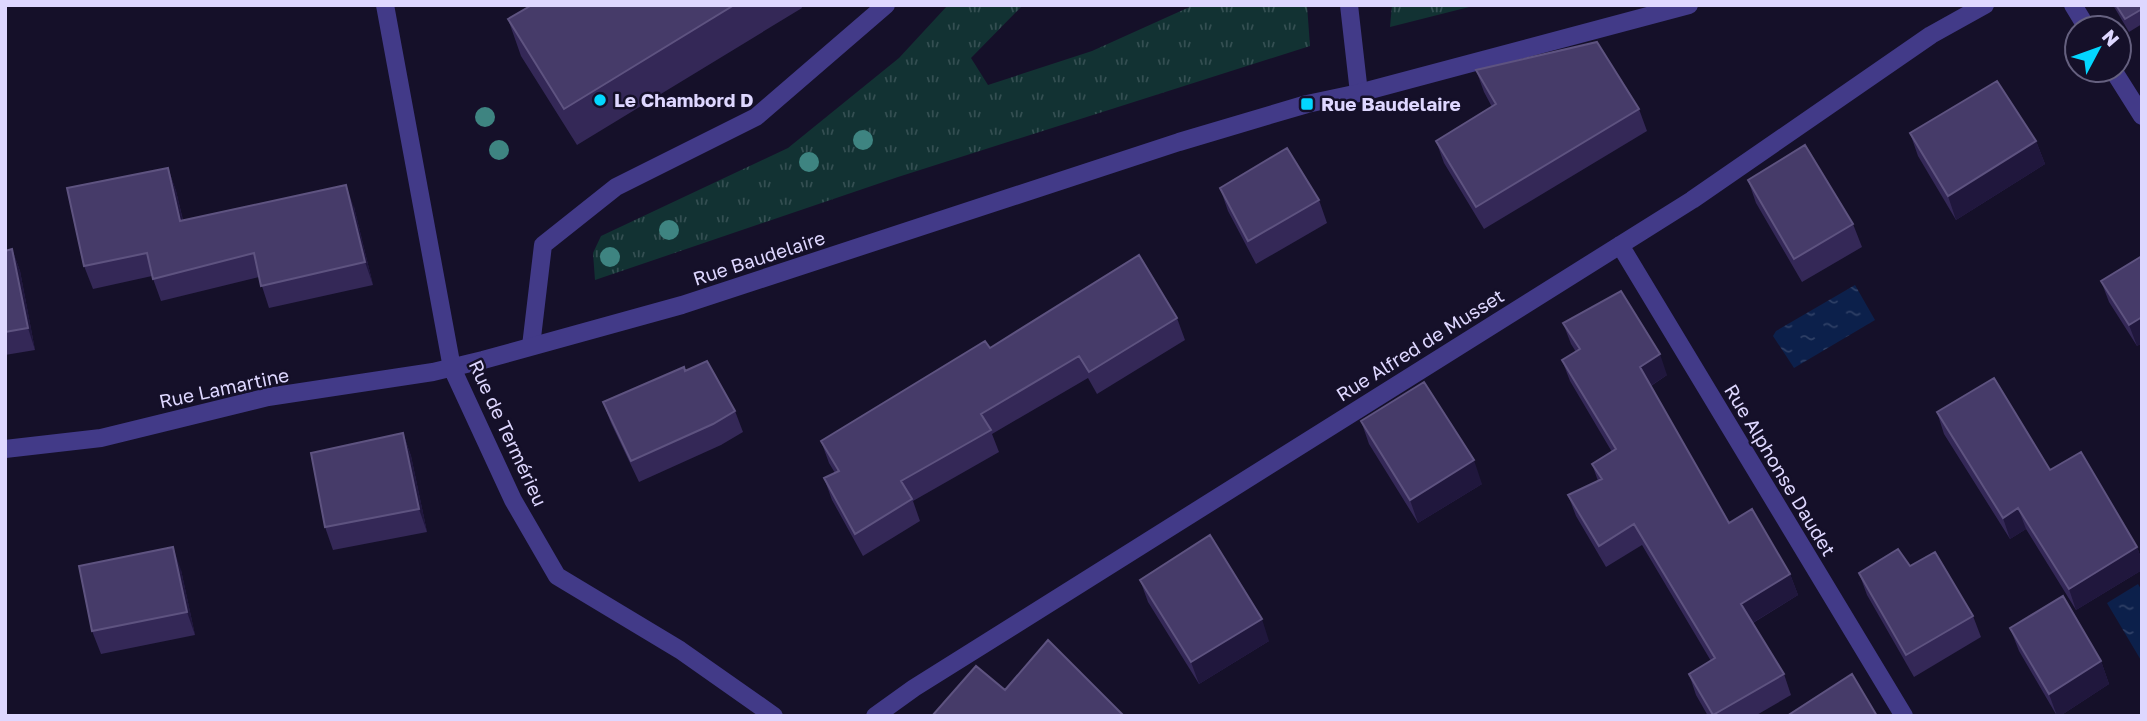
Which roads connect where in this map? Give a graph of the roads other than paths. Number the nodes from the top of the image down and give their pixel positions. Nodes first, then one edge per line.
1 (385, 5) edge
2 (886, 5) edge
3 (1349, 5) edge
4 (1689, 5) edge
5 (1985, 5) edge
6 (2122, 84) edge
7 (1359, 93) junction
8 (2142, 116) edge
9 (1620, 245) junction
10 (531, 346) junction
11 (452, 368) junction
12 (5, 449) edge
13 (774, 716) edge
14 (875, 716) edge
15 (1904, 716) edge

1 - 11 street, Rue de Termérieu
2 - 10 street
3 - 7 street
4 - 7 street, Rue Baudelaire
5 - 9 street, Rue Alfred de Musset
6 - 8 street
7 - 10 street, Rue Baudelaire
9 - 14 street, Rue Alfred de Musset
9 - 15 street, Rue Alphonse Daudet
10 - 11 street, Rue Baudelaire
11 - 12 street, Rue Lamartine
11 - 13 street, Rue de Termérieu

